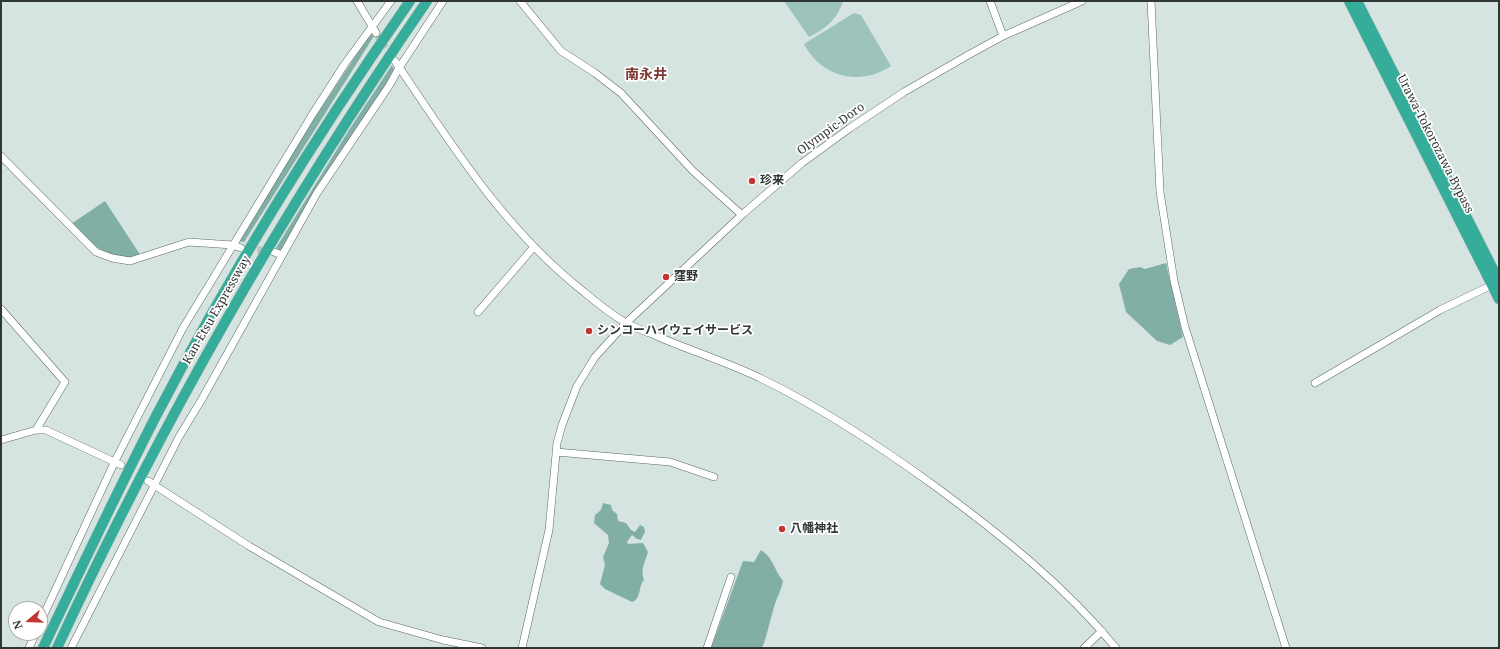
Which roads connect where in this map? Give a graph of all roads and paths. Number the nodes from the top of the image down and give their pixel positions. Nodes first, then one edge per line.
1 (357, 1) edge
2 (391, 1) edge
3 (410, 1) edge
4 (427, 1) edge
5 (443, 1) edge
6 (520, 1) edge
7 (990, 1) edge
8 (1082, 1) edge
9 (1151, 1) edge
10 (1349, 1) edge
11 (1357, 1) edge
12 (374, 30) junction
13 (1003, 36) junction
14 (397, 64) junction
15 (1, 156) edge
16 (742, 215) junction
17 (233, 245) junction
18 (241, 248) tunnel mouth
19 (533, 248) junction
20 (274, 252) tunnel mouth
21 (282, 255) junction
22 (1495, 283) edge
23 (1499, 299) edge
24 (1, 309) edge
25 (478, 312) dead end
26 (626, 323) junction
27 (1315, 383) dead end
28 (36, 430) junction
29 (1, 440) edge
30 (556, 452) junction
31 (115, 461) junction
32 (121, 465) dead end
33 (714, 477) dead end
34 (151, 483) junction
35 (731, 577) dead end
36 (48, 606) edge
37 (1102, 630) junction
38 (43, 648) edge
39 (57, 648) edge
40 (71, 648) edge
41 (482, 648) edge
42 (522, 648) edge
43 (707, 648) edge
44 (1084, 648) edge
45 (1116, 648) edge
46 (1286, 648) edge

1 - 12 street
2 - 12 street
3 - 38 highway, Kan-Etsu Expressway
4 - 39 highway, Kan-Etsu Expressway
5 - 14 street
6 - 16 street
7 - 13 street
8 - 13 street, Olympic-Doro
9 - 46 street
10 - 22 highway, Urawa-Tokorozawa Bypass
11 - 22 highway, Urawa-Tokorozawa Bypass
12 - 17 street
13 - 16 street, Olympic-Doro
14 - 19 street
14 - 21 street
15 - 17 street
16 - 26 street, Olympic-Doro
17 - 18 street
17 - 31 street
19 - 25 street
19 - 26 street
20 - 21 street
21 - 34 street
22 - 23 highway, Urawa-Tokorozawa Bypass
22 - 27 street
24 - 28 street
26 - 30 street, Olympic-Doro
26 - 37 street
28 - 29 street
28 - 31 street
30 - 33 street
30 - 42 street, Olympic-Doro
31 - 32 street
31 - 36 street
34 - 40 street
34 - 41 street
35 - 43 street
37 - 44 street
37 - 45 street

